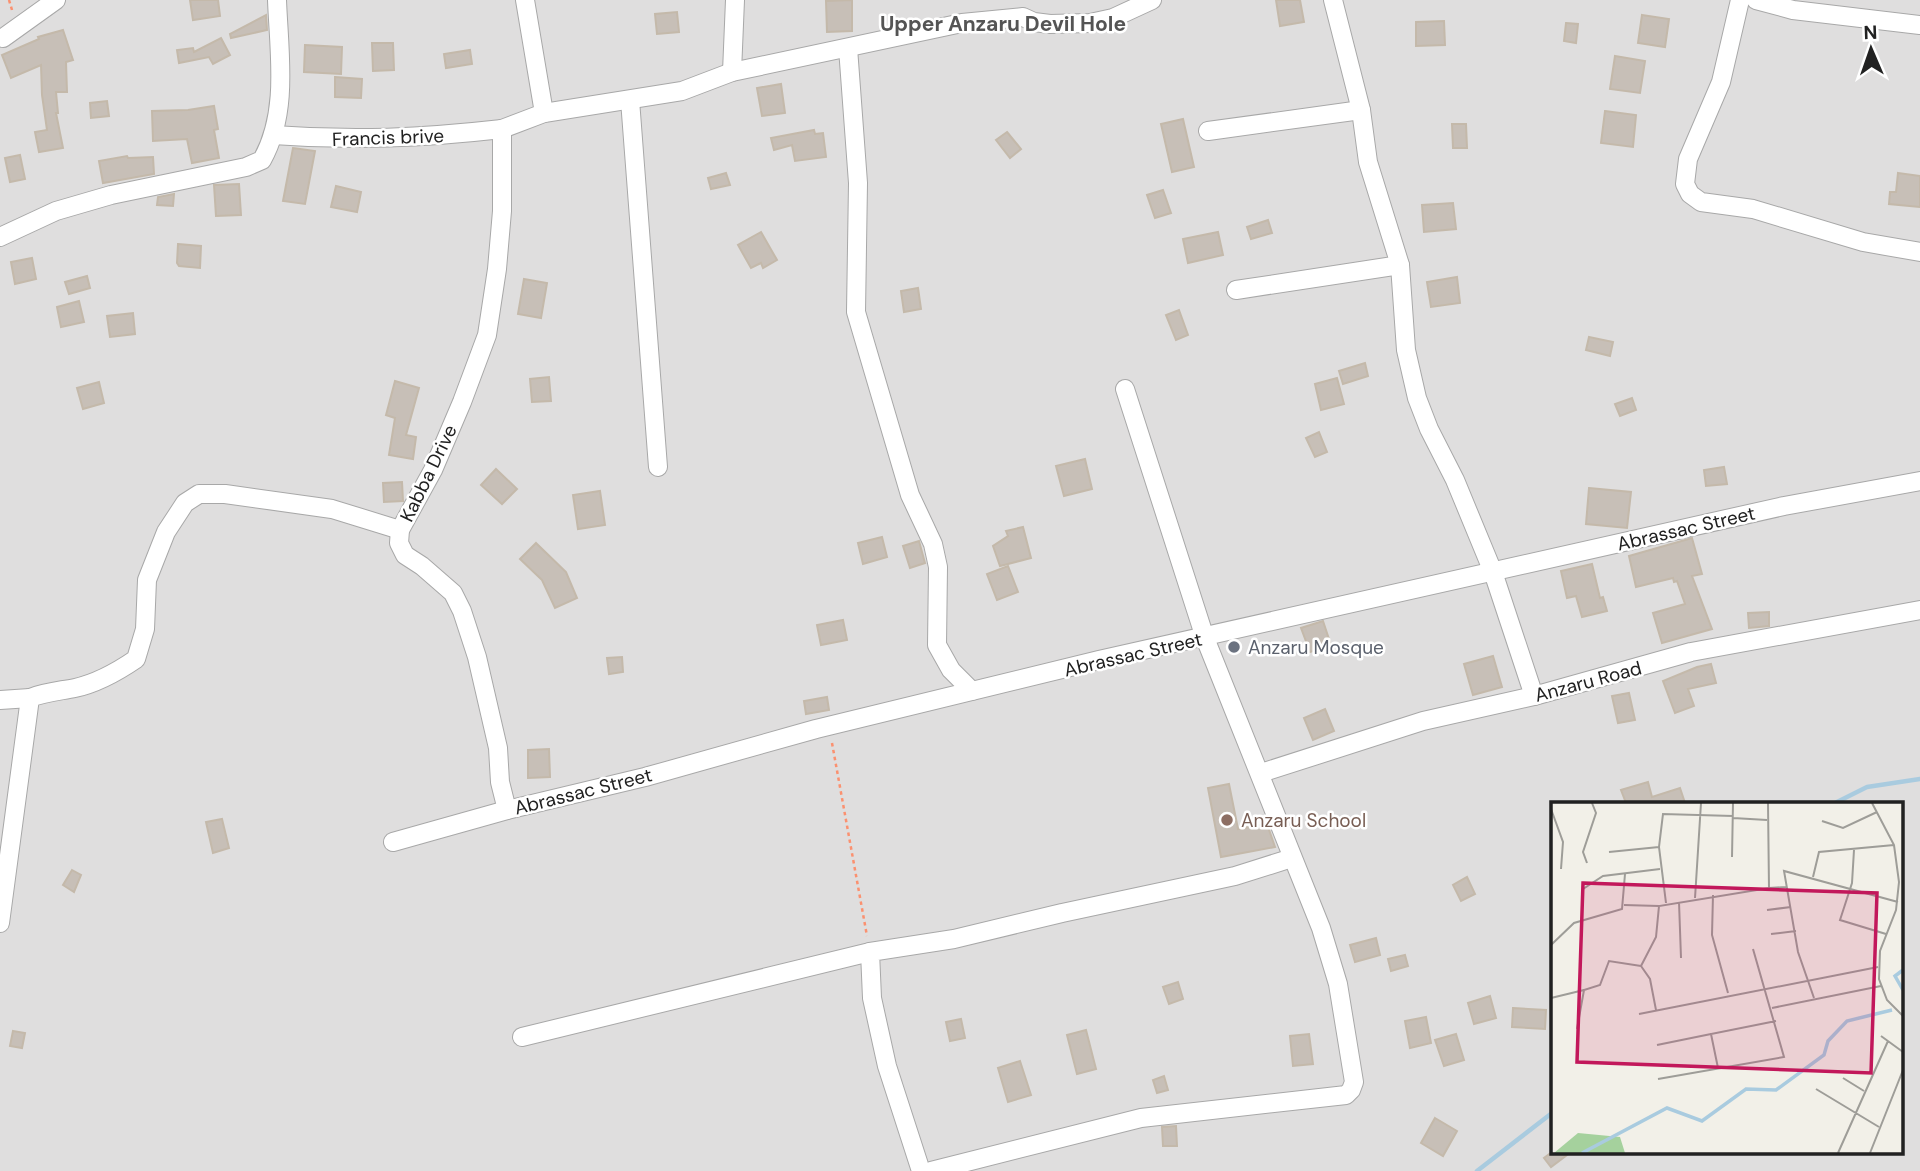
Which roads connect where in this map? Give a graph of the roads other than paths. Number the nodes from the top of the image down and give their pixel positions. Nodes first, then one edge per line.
1 (56, 0) edge
2 (277, 0) edge
3 (525, 0) edge
4 (735, 0) edge
5 (1152, 0) edge
6 (1332, 0) edge
7 (1740, 0) edge
8 (1756, 0) edge
9 (1920, 25) edge
10 (3, 38) dead end
11 (848, 48) junction
12 (732, 72) junction
13 (630, 100) junction
14 (1361, 110) junction
15 (544, 113) junction
16 (502, 129) junction
17 (1208, 131) dead end
18 (272, 135) junction
19 (0, 237) edge
20 (1920, 252) edge
21 (1400, 265) junction
22 (1237, 290) dead end
23 (1125, 389) dead end
24 (658, 467) dead end
25 (1920, 481) edge
26 (400, 530) junction
27 (1493, 572) junction
28 (1920, 610) edge
29 (1205, 638) junction
30 (972, 691) junction
31 (1534, 696) junction
32 (30, 698) junction
33 (0, 700) edge
34 (1261, 774) junction
35 (507, 810) junction
36 (393, 842) dead end
37 (1292, 858) junction
38 (0, 923) edge
39 (870, 953) junction
40 (522, 1037) dead end
41 (921, 1171) edge
42 (931, 1171) edge

1 - 10 street
2 - 18 street
3 - 15 street
4 - 12 street
5 - 11 street
6 - 14 street
7 - 20 street
8 - 9 street
11 - 12 street
11 - 30 street
12 - 13 street
13 - 15 street
13 - 24 street
14 - 17 street
14 - 21 street
15 - 16 street
16 - 18 street, Francis brive
16 - 26 street, Kabba Drive
18 - 19 street
21 - 22 street
21 - 27 street
23 - 29 street
25 - 27 street, Abrassac Street
26 - 32 street, Kabba Drive
26 - 35 street
27 - 29 street, Abrassac Street
27 - 31 street
28 - 31 street, Anzaru Road
29 - 30 street, Abrassac Street
29 - 34 street
30 - 35 street, Abrassac Street
31 - 34 street, Anzaru Road
32 - 33 street
32 - 38 street
34 - 37 street
35 - 36 street, Abrassac Street
37 - 39 street
37 - 42 street
39 - 40 street
39 - 41 street

